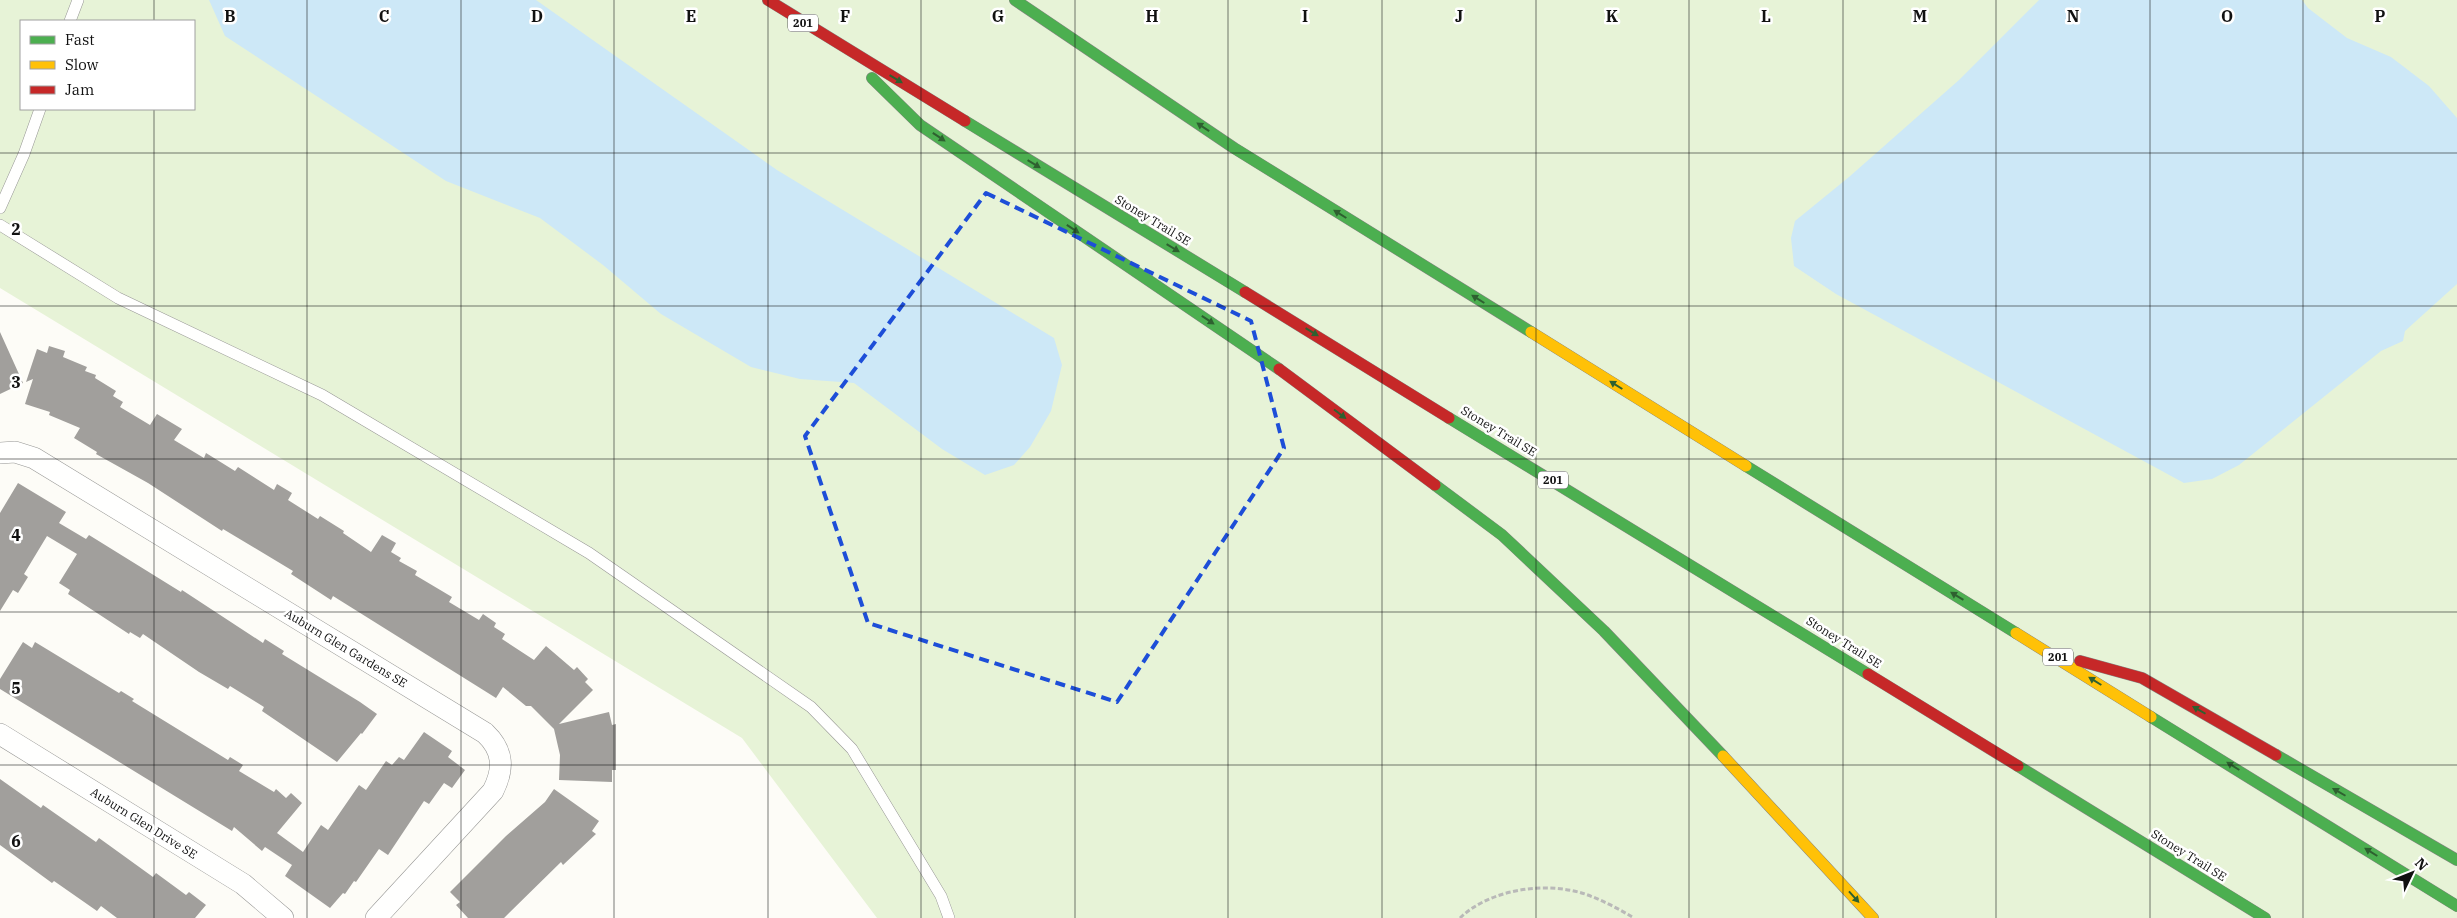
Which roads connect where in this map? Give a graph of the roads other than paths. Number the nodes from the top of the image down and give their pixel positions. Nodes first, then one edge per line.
1 (78, 0) edge
2 (768, 0) edge
3 (1015, 0) edge
4 (70, 20) edge
5 (839, 45) junction
6 (40, 110) edge
7 (0, 208) edge
8 (0, 225) edge
9 (0, 453) edge
10 (2051, 653) junction
11 (0, 734) edge
12 (2457, 860) edge
13 (2457, 906) edge
14 (284, 918) edge
15 (376, 918) edge
16 (949, 918) edge
17 (1872, 918) edge
18 (2265, 918) edge

1 - 4 lane
2 - 5 highway, Stoney Trail SE / 201
10 -> 3 highway, 201
5 -> 17 highway
5 -> 18 highway, Stoney Trail SE / 201
6 - 7 lane
8 - 16 lane
9 - 15 street, Auburn Glen Gardens SE
12 -> 10 highway
13 -> 10 highway, 201
11 - 14 street, Auburn Glen Drive SE

